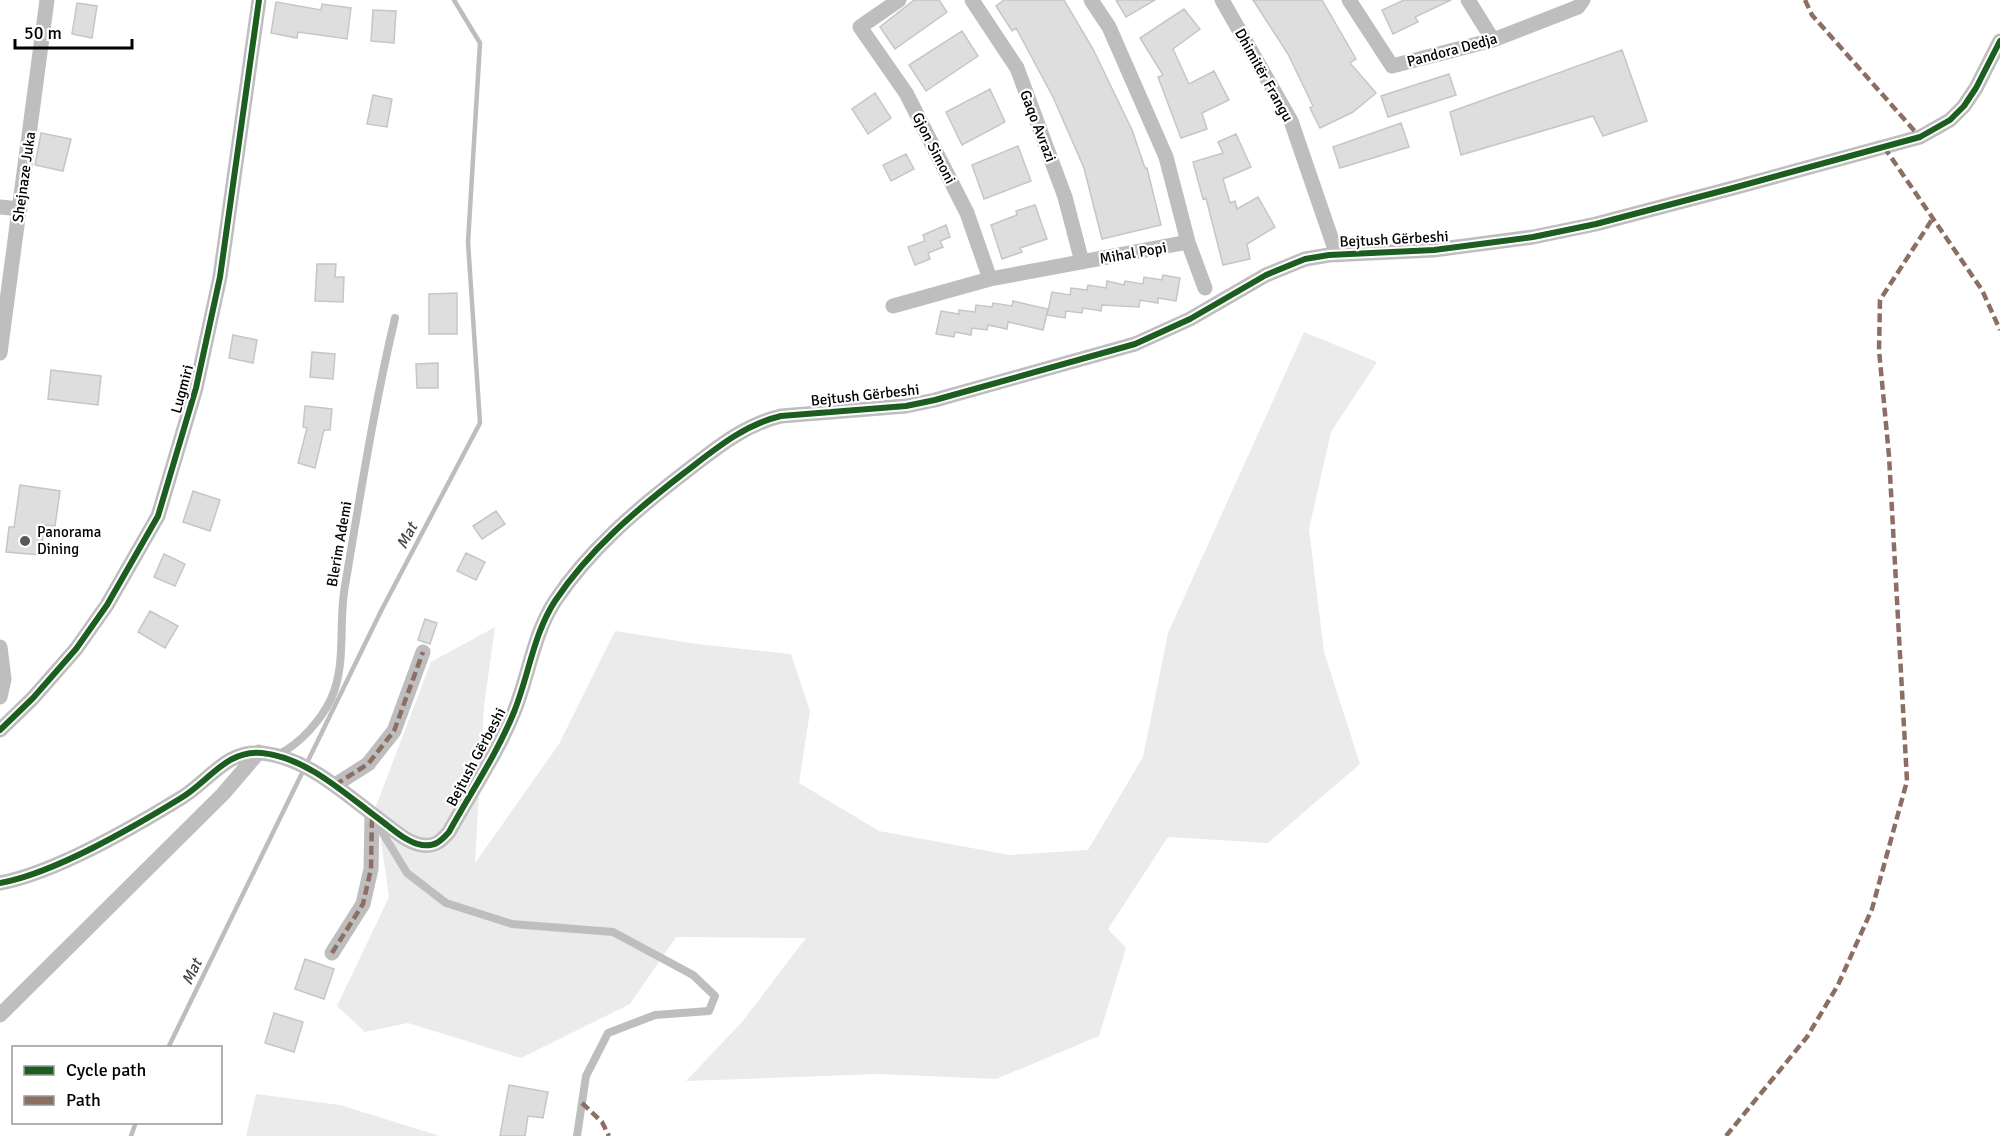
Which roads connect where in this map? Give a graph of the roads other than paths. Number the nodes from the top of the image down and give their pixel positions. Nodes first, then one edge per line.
1 (47, 0) edge
2 (259, 0) edge
3 (900, 0) edge
4 (972, 0) edge
5 (1091, 0) edge
6 (1222, 0) edge
7 (1348, 0) edge
8 (1468, 0) edge
9 (1583, 0) edge
10 (1493, 40) junction
11 (2000, 40) edge
12 (0, 207) edge
13 (20, 209) junction
14 (1188, 243) junction
15 (1337, 255) junction
16 (1082, 262) junction
17 (990, 279) junction
18 (1205, 288) dead end
19 (893, 306) dead end
20 (395, 318) dead end
21 (0, 353) edge
22 (0, 647) edge
23 (423, 652) dead end
24 (0, 698) edge
25 (18, 714) junction
26 (0, 730) edge
27 (259, 752) junction
28 (284, 757) junction
29 (335, 785) junction
30 (372, 814) junction
31 (0, 883) edge
32 (332, 953) dead end
33 (0, 1015) edge
34 (577, 1136) edge

1 - 13 street, Shejnaze Juka
2 - 25 street, Lugmiri
3 - 17 street, Gjon Simoni
4 - 16 street, Gaqo Avrazi
5 - 14 street, Mihal Popi
6 - 15 street, Dhimitër Frangu
7 - 10 street, Pandora Dedja
8 - 10 street
9 - 10 street, Pandora Dedja
11 - 15 street, Bejtush Gërbeshi
12 - 13 street
13 - 21 street, Shejnaze Juka
14 - 16 street, Mihal Popi
14 - 18 street
15 - 30 street, Bejtush Gërbeshi
16 - 17 street, Mihal Popi
17 - 19 street, Mihal Popi
20 - 28 lane, Blerim Ademi
22 - 24 street
23 - 29 street
24 - 25 street
25 - 26 street, Lugmiri
27 - 28 street, Bejtush Gërbeshi
27 - 31 street, Bejtush Gërbeshi
27 - 33 street
28 - 29 street, Bejtush Gërbeshi
29 - 30 street, Bejtush Gërbeshi
30 - 32 street
30 - 34 lane

